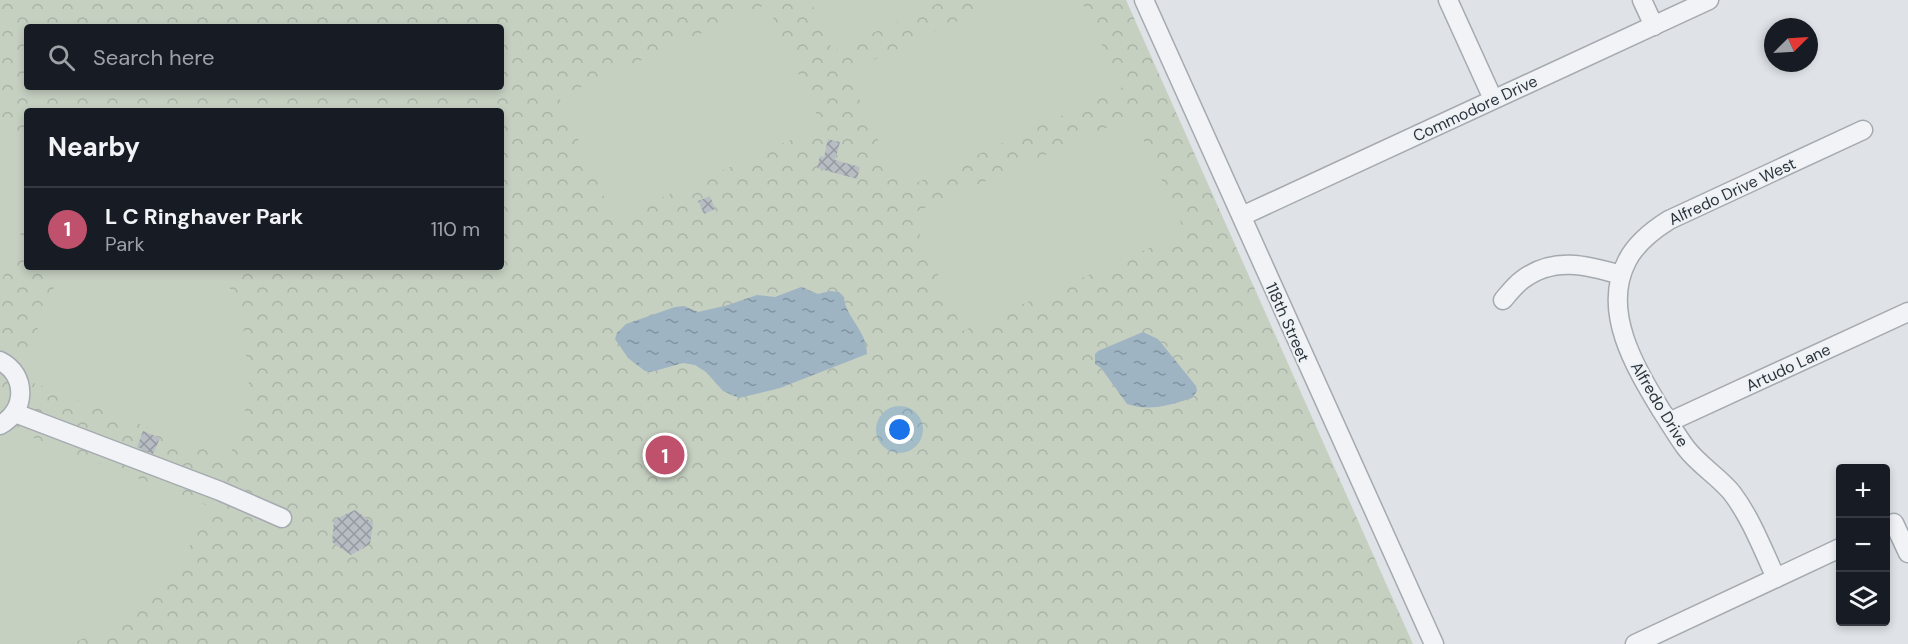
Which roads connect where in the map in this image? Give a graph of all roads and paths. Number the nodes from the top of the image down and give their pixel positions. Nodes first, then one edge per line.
1 (1144, 0) edge
2 (1448, 0) edge
3 (1642, 0) edge
4 (1709, 0) edge
5 (1654, 26) junction
6 (1493, 99) junction
7 (1863, 130) dead end
8 (1242, 216) junction
9 (1621, 275) junction
10 (1503, 300) dead end
11 (1908, 312) edge
12 (0, 361) edge
13 (15, 413) junction
14 (1669, 422) junction
15 (0, 425) edge
16 (282, 518) dead end
17 (1896, 523) edge
18 (1836, 550) edge
19 (1908, 553) edge
20 (1776, 578) junction
21 (1434, 644) edge
22 (1635, 644) edge

1 - 8 street, 118th Street
2 - 6 street
3 - 5 street
4 - 5 street, Commodore Drive
5 - 6 street, Commodore Drive
6 - 8 street, Commodore Drive
7 - 9 street, Alfredo Drive West
8 - 21 street, 118th Street
9 - 10 street
9 - 14 street, Alfredo Drive
11 - 14 street, Artudo Lane
12 - 13 street
13 - 15 street
13 - 16 street
14 - 20 street, Alfredo Drive
17 - 19 street
18 - 20 street
20 - 22 street

